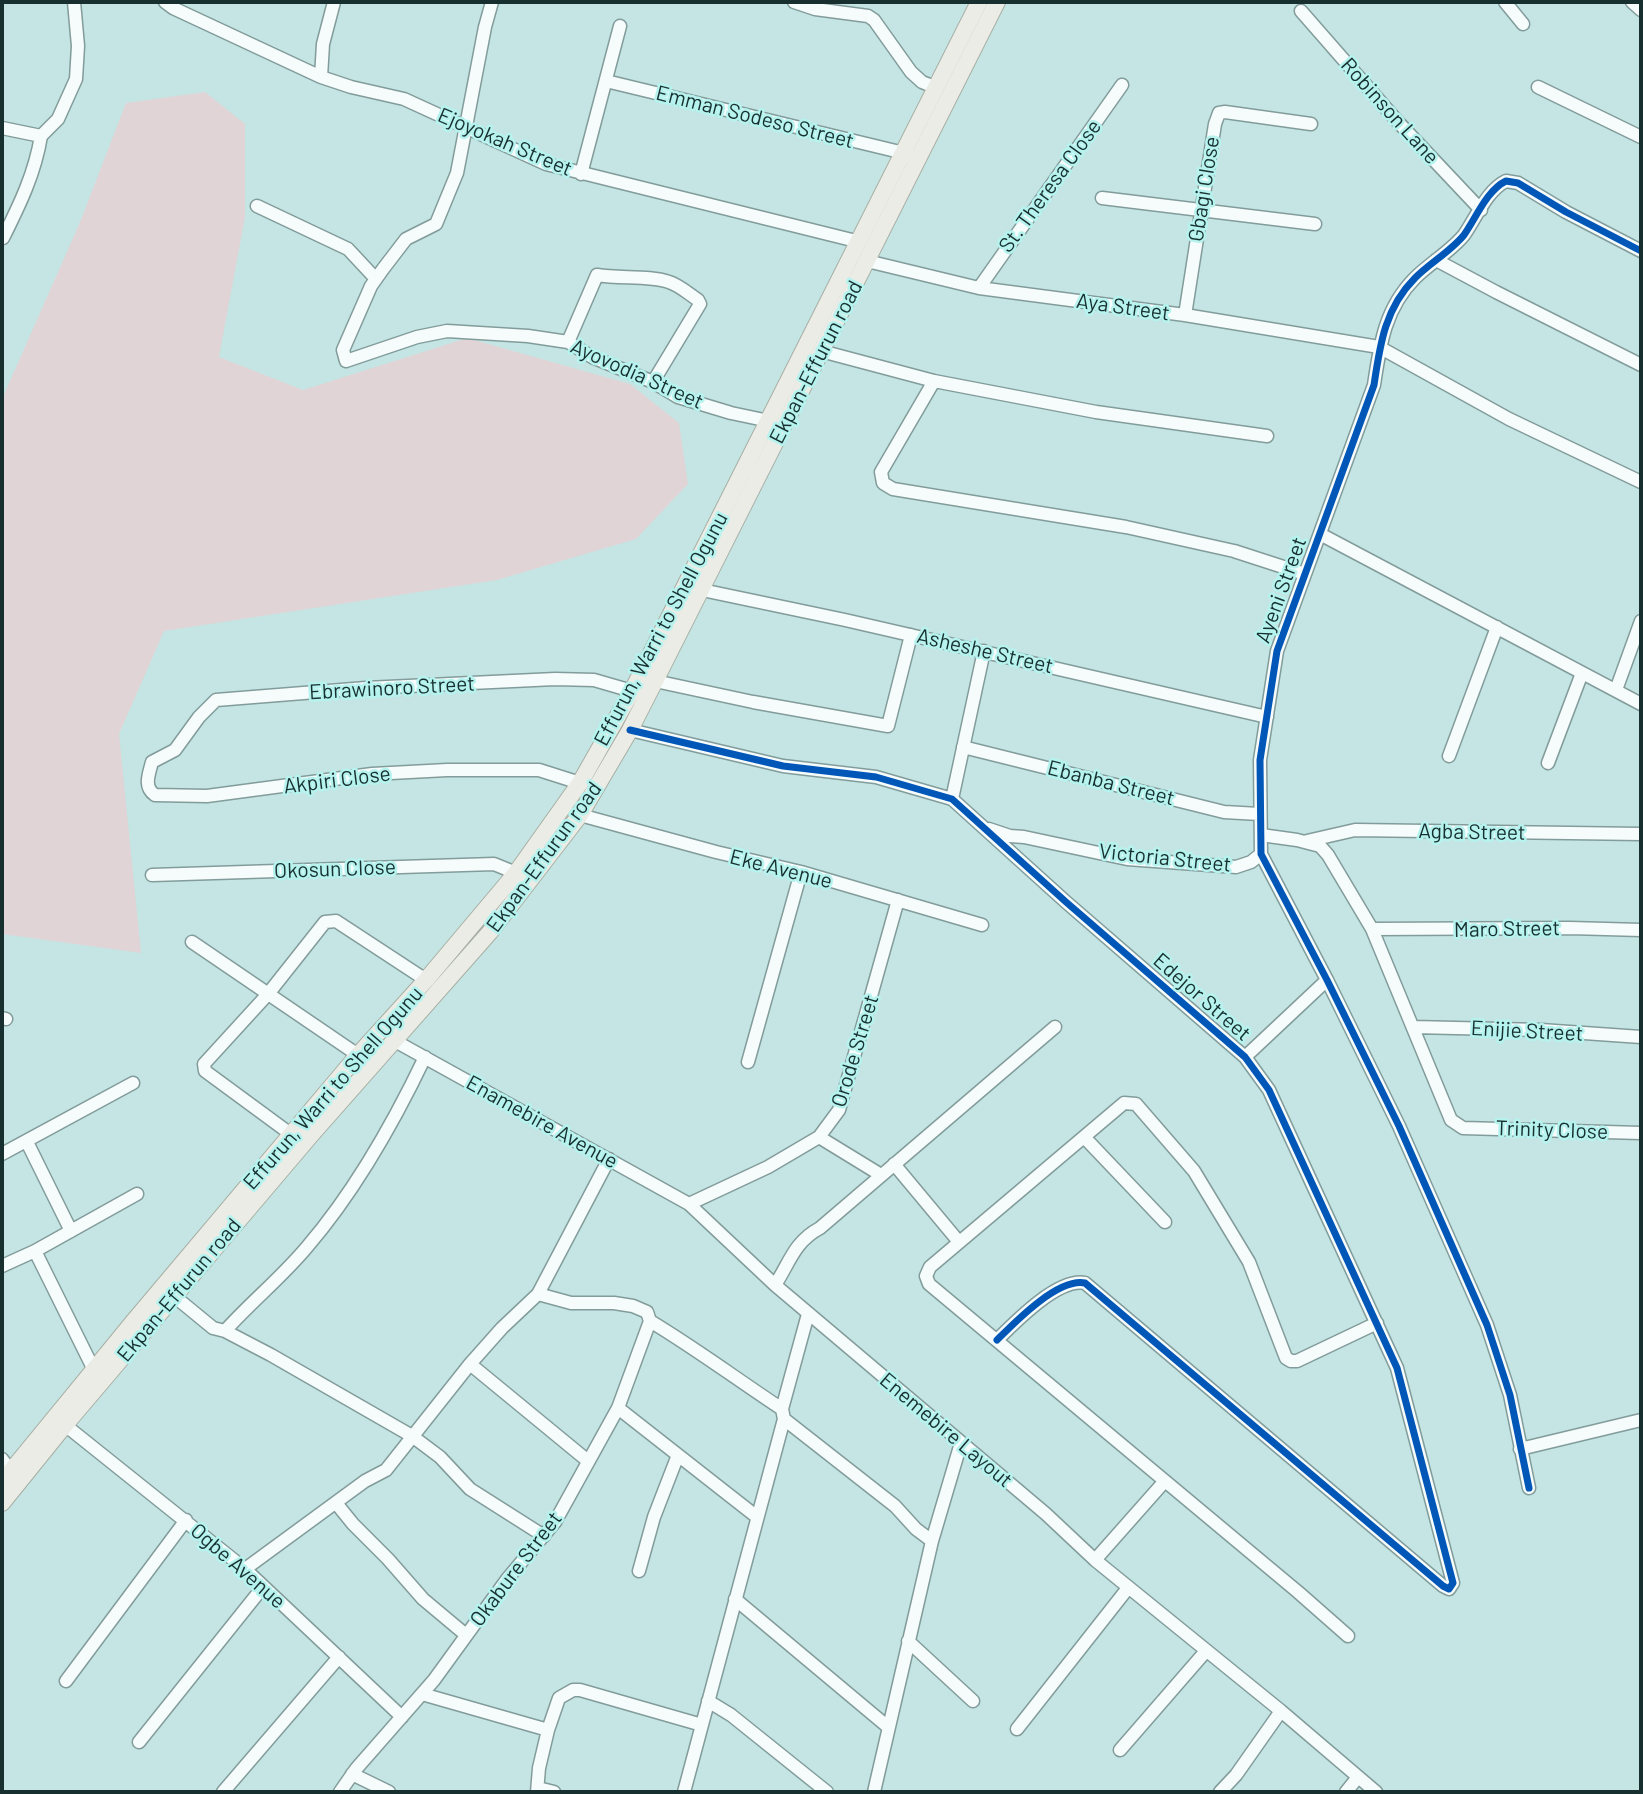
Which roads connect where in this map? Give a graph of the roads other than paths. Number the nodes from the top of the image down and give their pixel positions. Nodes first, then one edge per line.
1 (74, 2) edge
2 (165, 2) edge
3 (334, 2) edge
4 (492, 2) edge
5 (794, 2) edge
6 (979, 2) edge
7 (997, 2) edge
8 (1505, 2) edge
9 (1632, 2) edge
10 (1641, 10) edge
11 (1301, 11) dead end
12 (1523, 24) dead end
13 (620, 26) dead end
14 (321, 77) junction
15 (606, 81) junction
16 (1122, 85) dead end
17 (937, 88) junction
18 (1538, 88) dead end
19 (1311, 124) dead end
20 (467, 127) junction
21 (2, 128) edge
22 (41, 136) junction
23 (1641, 137) edge
24 (911, 157) junction
25 (581, 174) junction
26 (1102, 198) dead end
27 (257, 206) dead end
28 (1200, 209) junction
29 (1481, 210) junction
30 (1315, 224) dead end
31 (3, 238) edge
32 (860, 242) junction
33 (1641, 251) edge
34 (1436, 260) junction
35 (867, 261) junction
36 (376, 279) junction
37 (979, 288) junction
38 (1185, 316) junction
39 (568, 342) junction
40 (1379, 347) junction
41 (821, 351) junction
42 (1641, 365) edge
43 (934, 381) junction
44 (653, 383) junction
45 (769, 421) junction
46 (1267, 436) dead end
47 (1641, 482) edge
48 (1320, 534) junction
49 (1305, 574) junction
50 (702, 590) junction
51 (1641, 621) edge
52 (1497, 627) junction
53 (911, 635) junction
54 (984, 651) junction
55 (1582, 673) junction
56 (655, 681) junction
57 (632, 691) junction
58 (1616, 691) junction
59 (1641, 704) edge
60 (1267, 717) junction
61 (630, 730) junction
62 (963, 747) junction
63 (175, 750) joint
64 (1449, 756) dead end
65 (1548, 762) dead end
66 (580, 783) junction
67 (952, 799) junction
68 (1259, 814) junction
69 (580, 815) junction
70 (983, 828) junction
71 (1641, 834) edge
72 (1261, 835) junction
73 (1304, 841) junction
74 (1261, 854) junction
75 (801, 872) junction
76 (516, 873) junction
77 (152, 874) dead end
78 (898, 900) junction
79 (982, 925) dead end
80 (1372, 929) junction
81 (1641, 930) edge
82 (192, 942) dead end
83 (426, 980) junction
84 (1327, 980) junction
85 (268, 994) junction
86 (1055, 1027) dead end
87 (1413, 1027) junction
88 (1641, 1037) edge
89 (394, 1041) junction
90 (358, 1055) junction
91 (425, 1057) junction
92 (1245, 1058) junction
93 (748, 1062) dead end
94 (133, 1083) dead end
95 (1641, 1133) edge
96 (292, 1135) junction
97 (819, 1137) junction
98 (1085, 1138) junction
99 (27, 1142) junction
100 (2, 1154) edge
101 (609, 1159) junction
102 (894, 1164) junction
103 (881, 1175) junction
104 (137, 1194) dead end
105 (689, 1204) junction
106 (1165, 1222) dead end
107 (71, 1231) junction
108 (959, 1242) junction
109 (35, 1251) junction
110 (2, 1266) edge
111 (775, 1285) junction
112 (538, 1294) junction
113 (174, 1296) junction
114 (808, 1314) junction
115 (650, 1321) junction
116 (1377, 1323) junction
117 (225, 1331) junction
118 (997, 1340) junction
119 (470, 1364) junction
120 (94, 1370) junction
121 (618, 1408) junction
122 (783, 1414) junction
123 (1641, 1420) edge
124 (65, 1425) junction
125 (412, 1436) junction
126 (961, 1443) junction
127 (1520, 1449) junction
128 (678, 1455) junction
129 (588, 1461) junction
130 (5, 1471) edge
131 (1164, 1482) junction
132 (1529, 1488) dead end
133 (2, 1503) edge
134 (336, 1503) junction
135 (757, 1517) junction
136 (186, 1520) junction
137 (544, 1536) junction
138 (932, 1541) junction
139 (1095, 1560) junction
140 (245, 1569) junction
141 (639, 1571) dead end
142 (263, 1587) junction
143 (1128, 1588) junction
144 (736, 1599) junction
145 (466, 1635) junction
146 (1348, 1636) dead end
147 (908, 1642) junction
148 (1206, 1651) junction
149 (339, 1657) junction
150 (66, 1681) dead end
151 (422, 1695) junction
152 (708, 1701) junction
153 (973, 1701) dead end
154 (1281, 1711) junction
155 (402, 1717) junction
156 (702, 1725) junction
157 (888, 1727) junction
158 (1017, 1729) dead end
159 (548, 1730) junction
160 (139, 1742) dead end
161 (1120, 1750) dead end
162 (352, 1774) junction
163 (1358, 1777) junction
164 (537, 1790) edge
165 (223, 1792) edge
166 (340, 1792) edge
167 (389, 1792) edge
168 (554, 1792) edge
169 (684, 1792) edge
170 (827, 1792) edge
171 (874, 1792) edge
172 (1220, 1792) edge
173 (1346, 1792) edge
174 (1376, 1792) edge

1 - 22 street
2 - 14 street, Ejoyokah Street
3 - 14 street
4 - 20 street
5 - 17 street
6 - 17 main road, Effurun, Warri to Shell Ogunu
7 - 24 main road, Ekpan-Effurun road
8 - 12 street
9 - 10 street
11 - 29 street, Robinson Lane
13 - 15 street
14 - 20 street, Ejoyokah Street
15 - 24 street, Emman Sodeso Street
15 - 25 street
16 - 37 street, St. Theresa Close
17 - 24 main road, Effurun, Warri to Shell Ogunu
18 - 23 street
19 - 28 street, Gbagi Close
20 - 25 street, Ejoyokah Street
20 - 36 street
21 - 22 street
22 - 31 street
24 - 32 main road, Effurun, Warri to Shell Ogunu
24 - 35 main road, Ekpan-Effurun road
25 - 32 street, Ejoyokah Street
26 - 28 street
27 - 36 street
28 - 30 street
28 - 38 street, Gbagi Close
29 - 33 street, Ayeni Street
29 - 34 street, Ayeni Street
32 - 45 main road, Effurun, Warri to Shell Ogunu
34 - 40 street, Ayeni Street
34 - 42 street
35 - 37 street, Aya Street
35 - 41 main road, Ekpan-Effurun road
36 - 39 street, Ayovodia Street
37 - 38 street, Aya Street
38 - 40 street, Aya Street
39 - 44 street, Ayovodia Street
39 - 44 street
40 - 47 street, Aya Street
40 - 48 street, Ayeni Street
41 - 43 street
41 - 50 main road, Ekpan-Effurun road
43 - 46 street
43 - 49 street
44 - 45 street, Ayovodia Street
45 - 57 main road, Effurun, Warri to Shell Ogunu
48 - 49 street, Ayeni Street
48 - 52 street
49 - 60 street, Ayeni Street
50 - 53 street, Asheshe Street
50 - 56 main road, Ekpan-Effurun road
51 - 58 street
52 - 55 street
52 - 64 street
53 - 54 street, Asheshe Street
53 - 56 street
54 - 60 street, Asheshe Street
54 - 62 street
55 - 58 street
55 - 65 street
56 - 61 main road, Ekpan-Effurun road
57 - 63 street, Ebrawinoro Street
57 - 66 main road, Effurun, Warri to Shell Ogunu
58 - 59 street
60 - 68 street, Ayeni Street
61 - 67 street, Edejor Street
61 - 69 main road, Ekpan-Effurun road
62 - 67 street
62 - 68 street, Ebanba Street
63 - 66 street, Akpiri Close
66 - 76 main road, Effurun, Warri to Shell Ogunu
67 - 70 street, Edejor Street
68 - 72 street, Ayeni Street
69 - 75 street, Eke Avenue
69 - 89 main road, Ekpan-Effurun road
70 - 74 street, Victoria Street
70 - 92 street, Edejor Street
71 - 73 street, Agba Street
72 - 73 street
72 - 74 street, Ayeni Street
73 - 80 street
74 - 84 street
75 - 78 street, Eke Avenue
75 - 93 street
76 - 77 street, Okosun Close
76 - 83 main road, Effurun, Warri to Shell Ogunu
78 - 79 street, Eke Avenue
78 - 97 street, Orode Street
80 - 81 street, Maro Street
80 - 87 street
82 - 85 street
83 - 85 street
83 - 90 main road, Effurun, Warri to Shell Ogunu
84 - 92 street
84 - 127 street
85 - 90 street
85 - 96 street
86 - 102 street
87 - 88 street, Enijie Street
87 - 95 street, Trinity Close
89 - 91 street, Enamebire Avenue
89 - 113 main road, Ekpan-Effurun road
90 - 96 main road, Effurun, Warri to Shell Ogunu
91 - 101 street, Enamebire Avenue
91 - 117 street
92 - 116 street, Edejor Street
94 - 99 street
96 - 120 main road, Effurun, Warri to Shell Ogunu
97 - 103 street
97 - 105 street, Orode Street
98 - 106 street
98 - 108 street
98 - 116 street
99 - 100 street
99 - 107 street
101 - 105 street, Enamebire Avenue
101 - 112 street
102 - 103 street
102 - 108 street
103 - 111 street
104 - 107 street
105 - 111 street, Enemebire Layout
107 - 109 street
108 - 118 street
109 - 110 street
109 - 120 street
111 - 114 street, Enemebire Layout
112 - 115 street
112 - 119 street
113 - 117 street
113 - 124 main road, Ekpan-Effurun road
114 - 122 street
114 - 126 street, Enemebire Layout
115 - 121 street, Okabure Street
115 - 122 street
116 - 118 street, Edejor Street
117 - 125 street
118 - 131 street
119 - 125 street
119 - 129 street
120 - 130 main road, Effurun, Warri to Shell Ogunu
121 - 128 street
121 - 129 street, Okabure Street
122 - 135 street
122 - 138 street
123 - 127 street
124 - 133 main road, Ekpan-Effurun road
124 - 136 street, Ogbe Avenue
125 - 134 street
125 - 137 street
126 - 138 street
126 - 139 street, Enemebire Layout
127 - 132 street
128 - 135 street
128 - 141 street
129 - 137 street, Okabure Street
131 - 139 street
131 - 146 street
134 - 140 street
134 - 145 street
135 - 144 street
136 - 140 street, Ogbe Avenue
136 - 150 street
137 - 145 street, Okabure Street
138 - 147 street
139 - 143 street, Enemebire Layout
140 - 142 street, Ogbe Avenue
142 - 149 street, Ogbe Avenue
142 - 160 street
143 - 148 street, Enemebire Layout
143 - 158 street
144 - 152 street
144 - 157 street
145 - 151 street, Okabure Street
147 - 153 street
147 - 157 street
148 - 154 street, Enemebire Layout
148 - 161 street
149 - 155 street, Ogbe Avenue
149 - 165 street
151 - 155 street, Okabure Street
151 - 159 street
152 - 156 street
152 - 170 street
154 - 163 street, Enemebire Layout
154 - 172 street
155 - 162 street, Okabure Street
156 - 159 street
156 - 169 street
157 - 171 street
159 - 164 street
162 - 166 street, Okabure Street
162 - 167 street
163 - 173 street
163 - 174 street, Enemebire Layout
164 - 168 street

